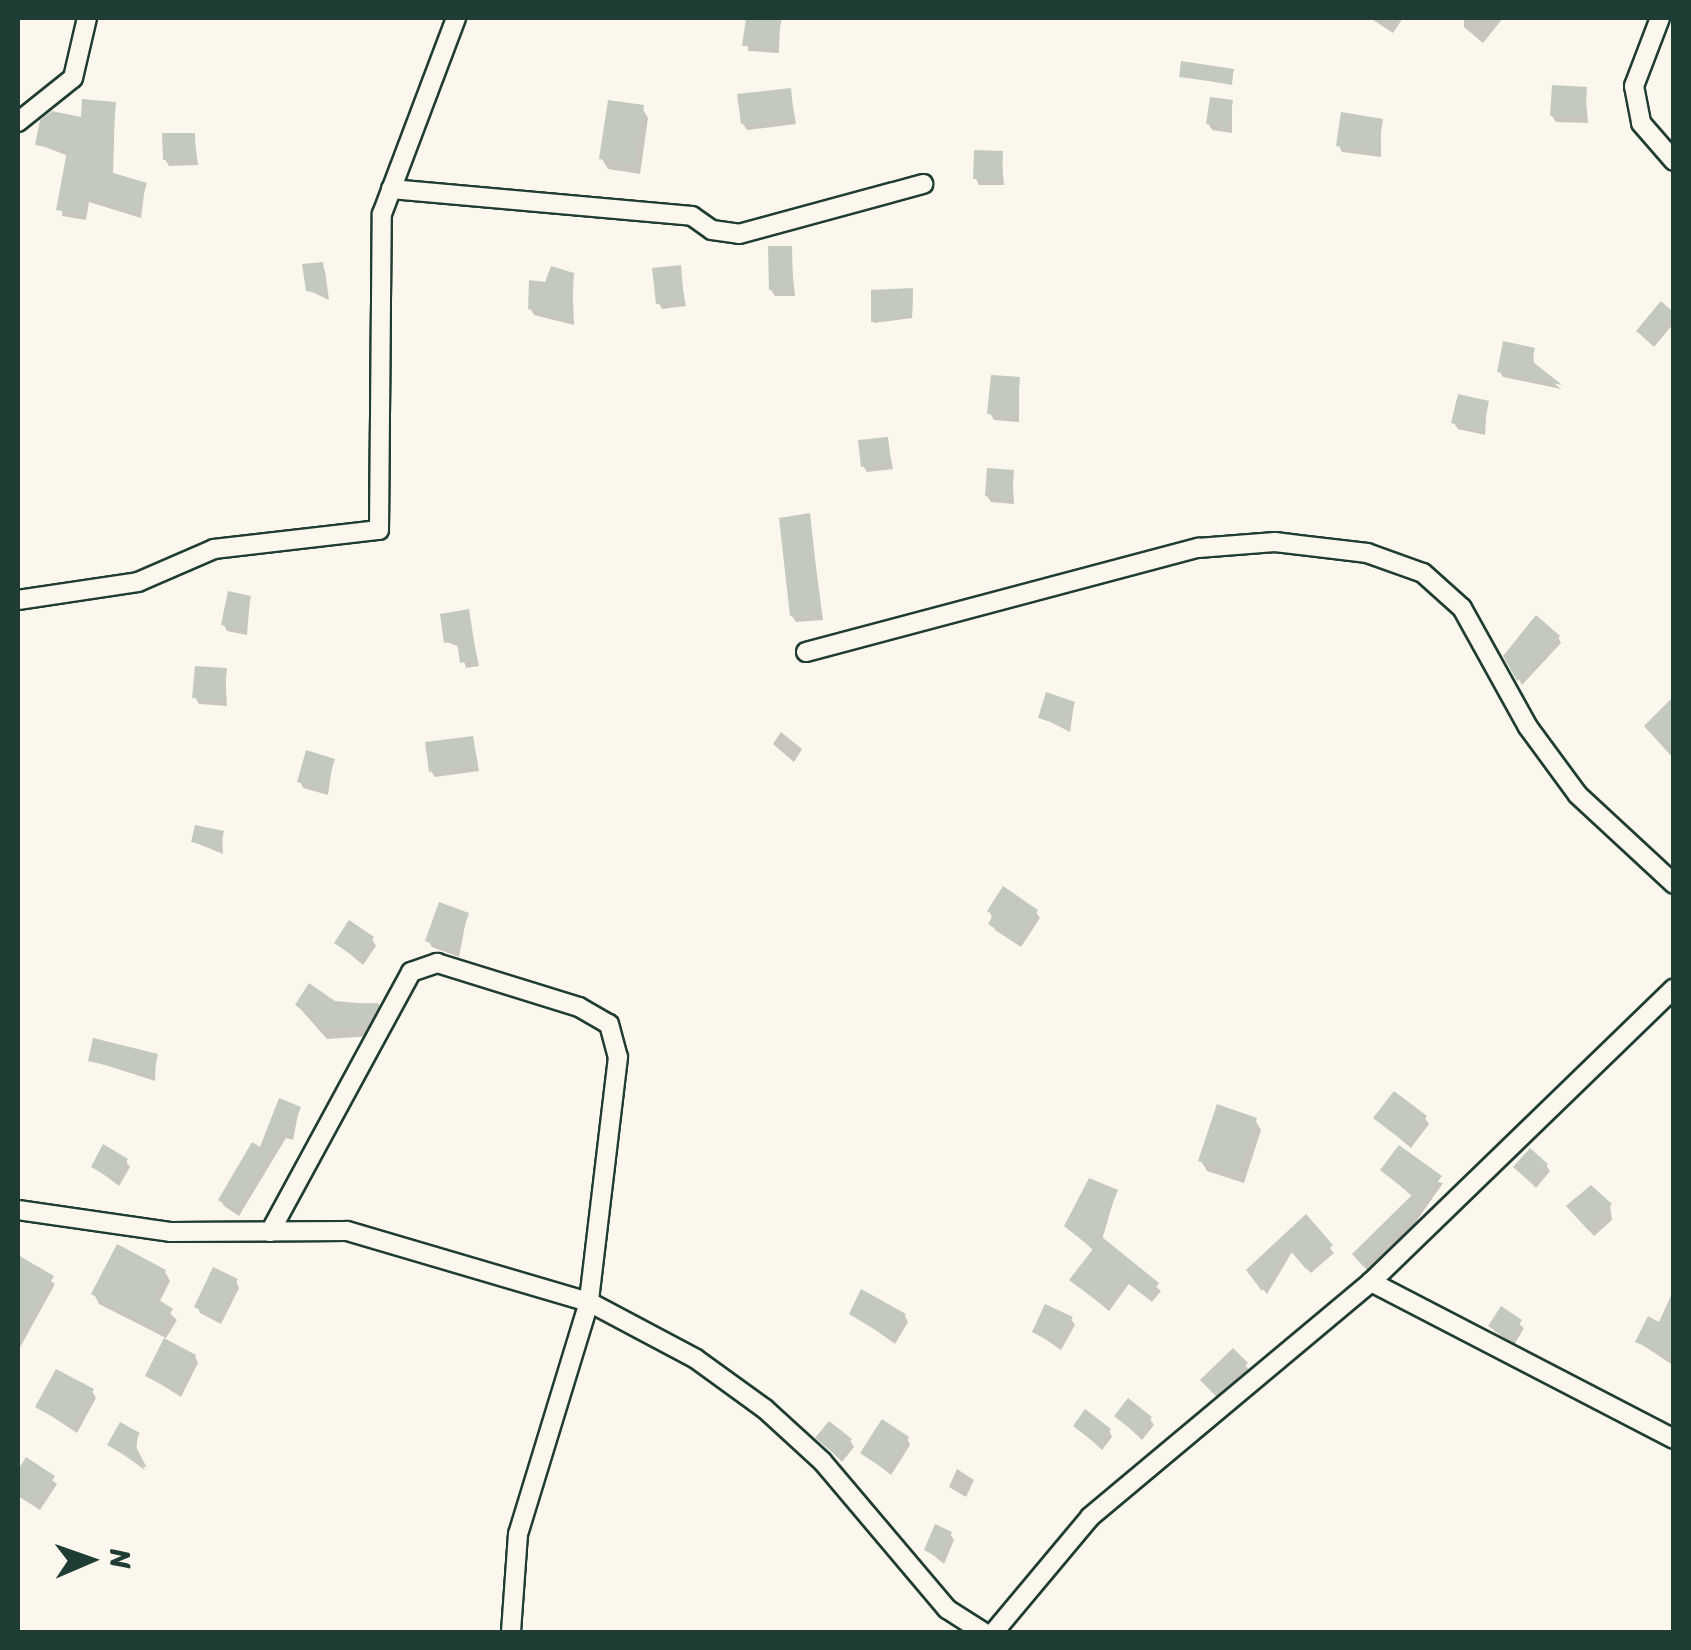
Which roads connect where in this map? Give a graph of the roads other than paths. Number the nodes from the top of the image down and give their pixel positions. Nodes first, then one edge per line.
1 (87, 18) edge
2 (456, 18) edge
3 (1660, 18) edge
4 (18, 122) edge
5 (1674, 161) edge
6 (923, 184) dead end
7 (391, 189) junction
8 (18, 600) edge
9 (806, 652) dead end
10 (1674, 884) edge
11 (1674, 988) edge
12 (18, 1210) edge
13 (270, 1232) junction
14 (1371, 1282) junction
15 (589, 1302) junction
16 (1674, 1440) edge
17 (512, 1632) edge
18 (984, 1632) edge
19 (994, 1632) edge

1 - 4 street
2 - 7 street
3 - 5 street
6 - 7 street
7 - 8 street
9 - 10 street
11 - 14 street
12 - 13 street
13 - 15 street
13 - 15 street
14 - 16 street
14 - 19 street
15 - 17 street
15 - 18 street

